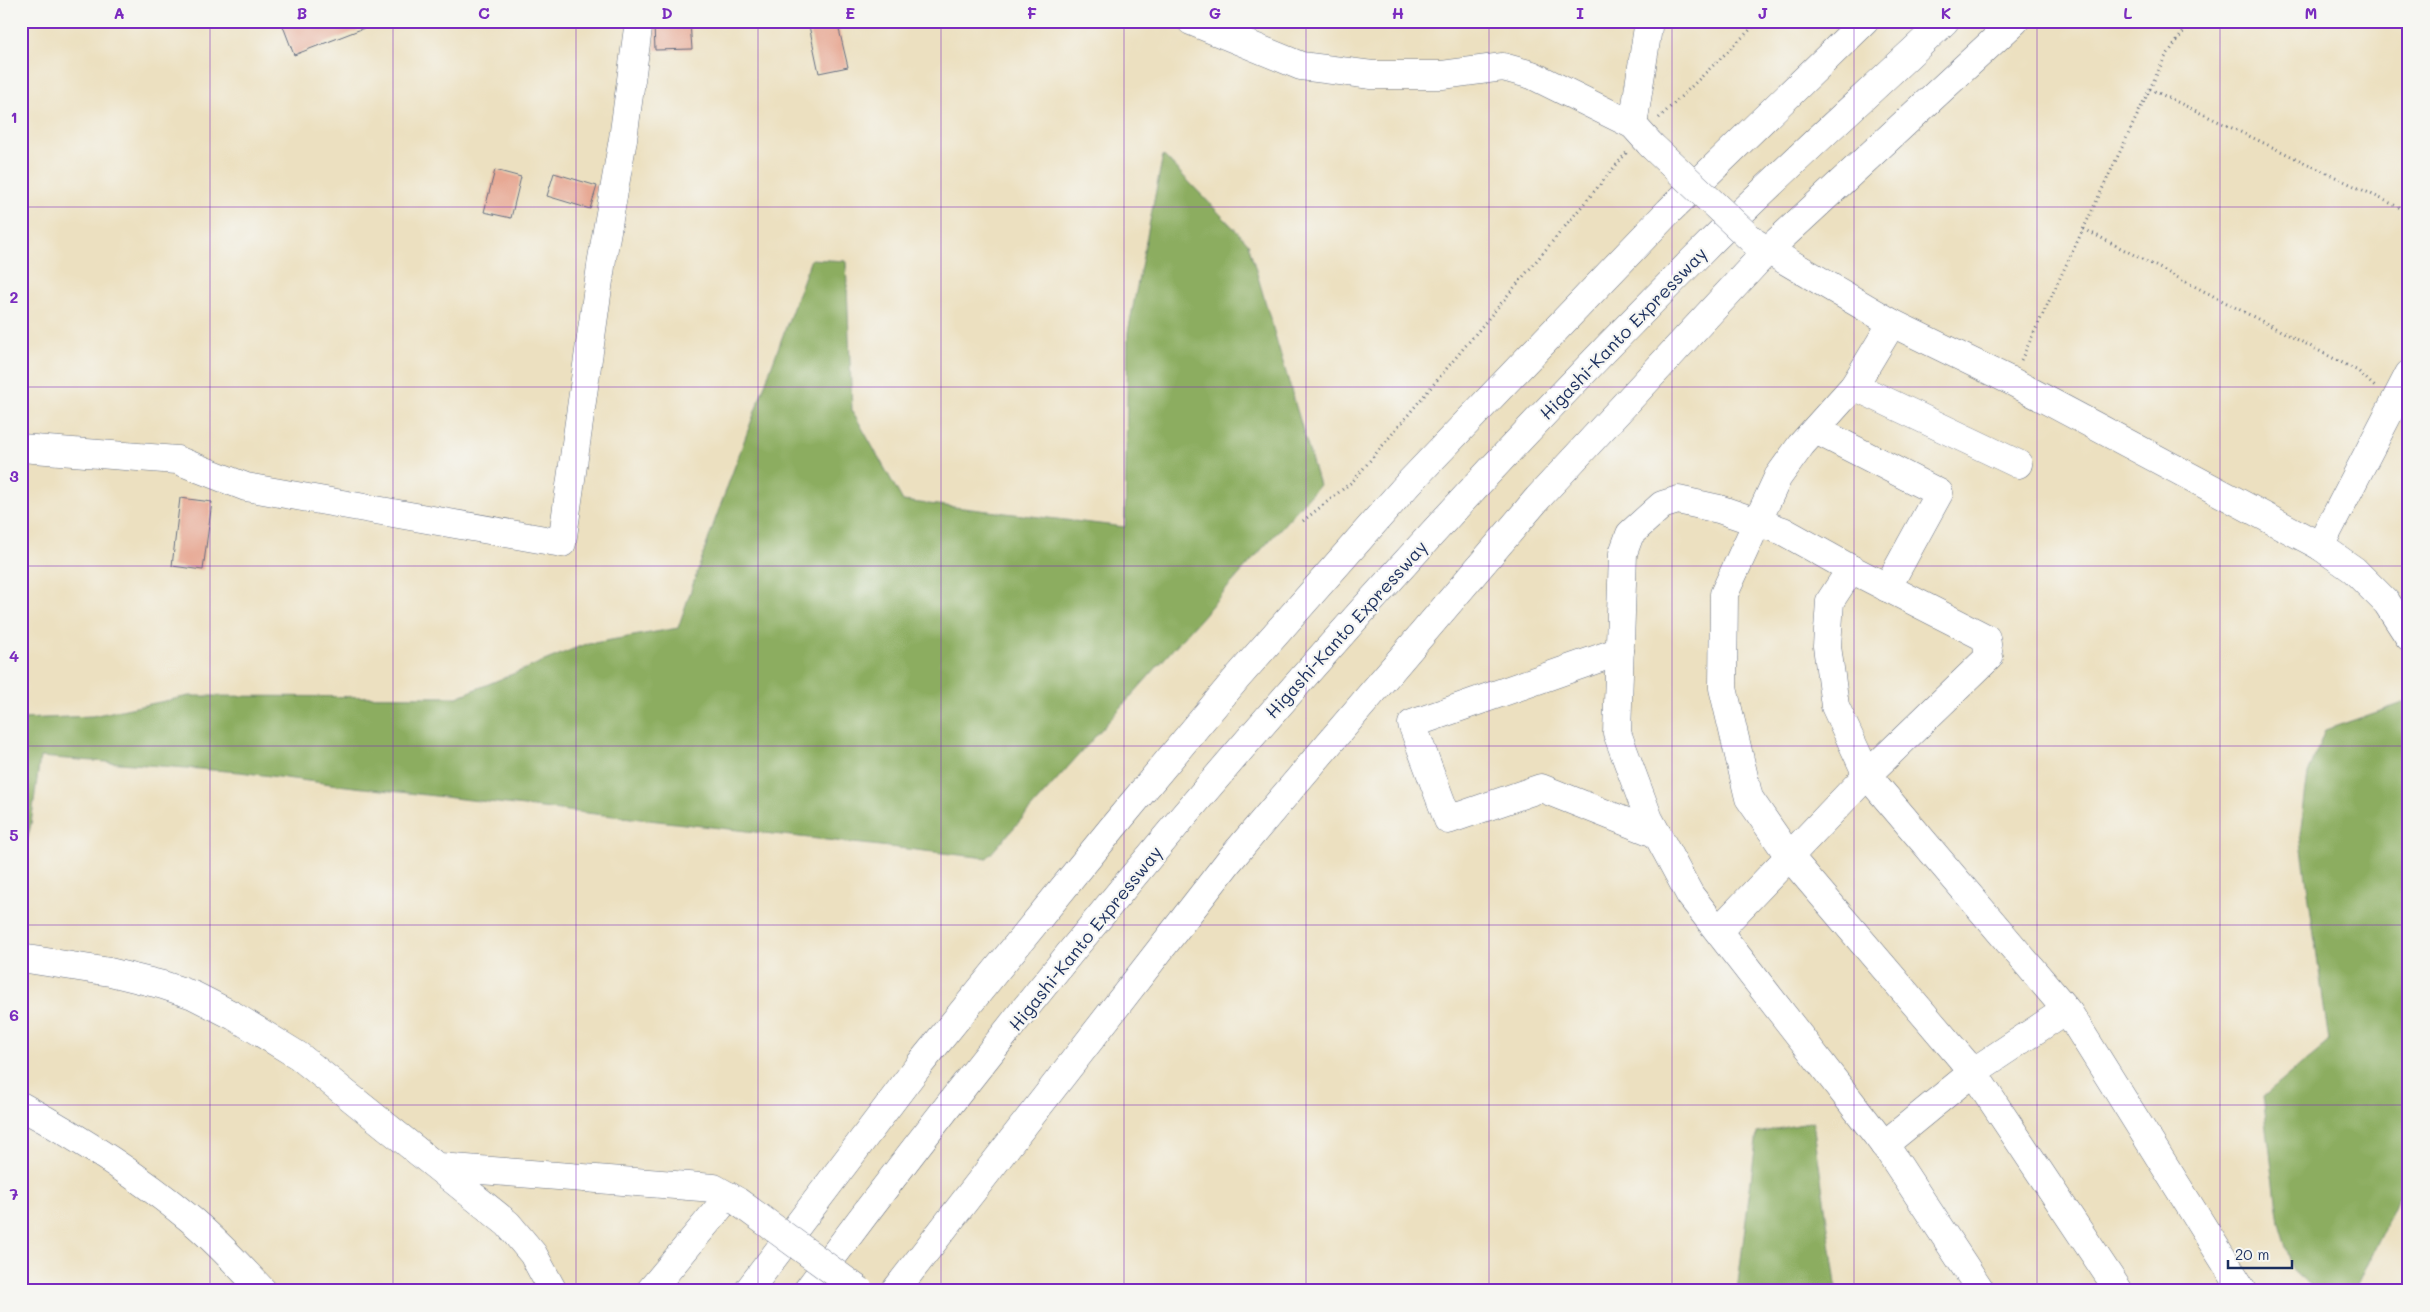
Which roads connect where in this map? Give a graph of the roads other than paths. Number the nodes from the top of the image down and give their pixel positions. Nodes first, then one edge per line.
1 (639, 21) edge
2 (1191, 21) edge
3 (1649, 21) edge
4 (1865, 21) edge
5 (1945, 21) edge
6 (2015, 21) edge
7 (1642, 135) junction
8 (1759, 245) junction
9 (1892, 323) junction
10 (2409, 374) edge
11 (1854, 386) junction
12 (1816, 430) junction
13 (21, 448) edge
14 (2018, 464) dead end
15 (1756, 520) junction
16 (2320, 546) junction
17 (1851, 570) junction
18 (1887, 588) junction
19 (2409, 637) edge
20 (1620, 652) junction
21 (1866, 775) junction
22 (1657, 834) junction
23 (1789, 856) junction
24 (1719, 930) junction
25 (21, 958) edge
26 (2066, 1010) junction
27 (1972, 1072) junction
28 (962, 1090) junction
29 (21, 1106) edge
30 (1884, 1145) junction
31 (440, 1167) junction
32 (733, 1198) junction
33 (2236, 1288) edge
34 (263, 1291) edge
35 (554, 1291) edge
36 (650, 1291) edge
37 (748, 1291) edge
38 (807, 1291) edge
39 (831, 1291) edge
40 (860, 1291) edge
41 (895, 1291) edge
42 (1981, 1291) edge
43 (2120, 1291) edge

1 - 13 main road
2 - 7 main road
3 - 7 main road
4 - 37 main road
5 - 28 main road, Higashi-Kanto Expressway
6 - 8 main road
7 - 8 main road, bridge
8 - 9 main road
8 - 41 main road
9 - 11 main road
9 - 16 main road
10 - 16 main road
11 - 12 main road
11 - 14 main road
12 - 15 main road
12 - 18 main road
15 - 17 main road
15 - 20 main road
15 - 23 main road
16 - 19 main road
17 - 18 main road
17 - 21 main road
18 - 21 main road
20 - 22 main road
20 - 22 main road
21 - 23 main road
21 - 26 main road
22 - 24 main road
23 - 24 main road
23 - 27 main road
24 - 30 main road
25 - 31 main road
26 - 27 main road
26 - 33 main road
27 - 30 main road
27 - 43 main road
28 - 38 main road, Higashi-Kanto Expressway
28 - 39 main road
29 - 34 main road
30 - 42 main road
31 - 32 main road
31 - 35 main road
32 - 36 main road
32 - 40 main road, bridge

